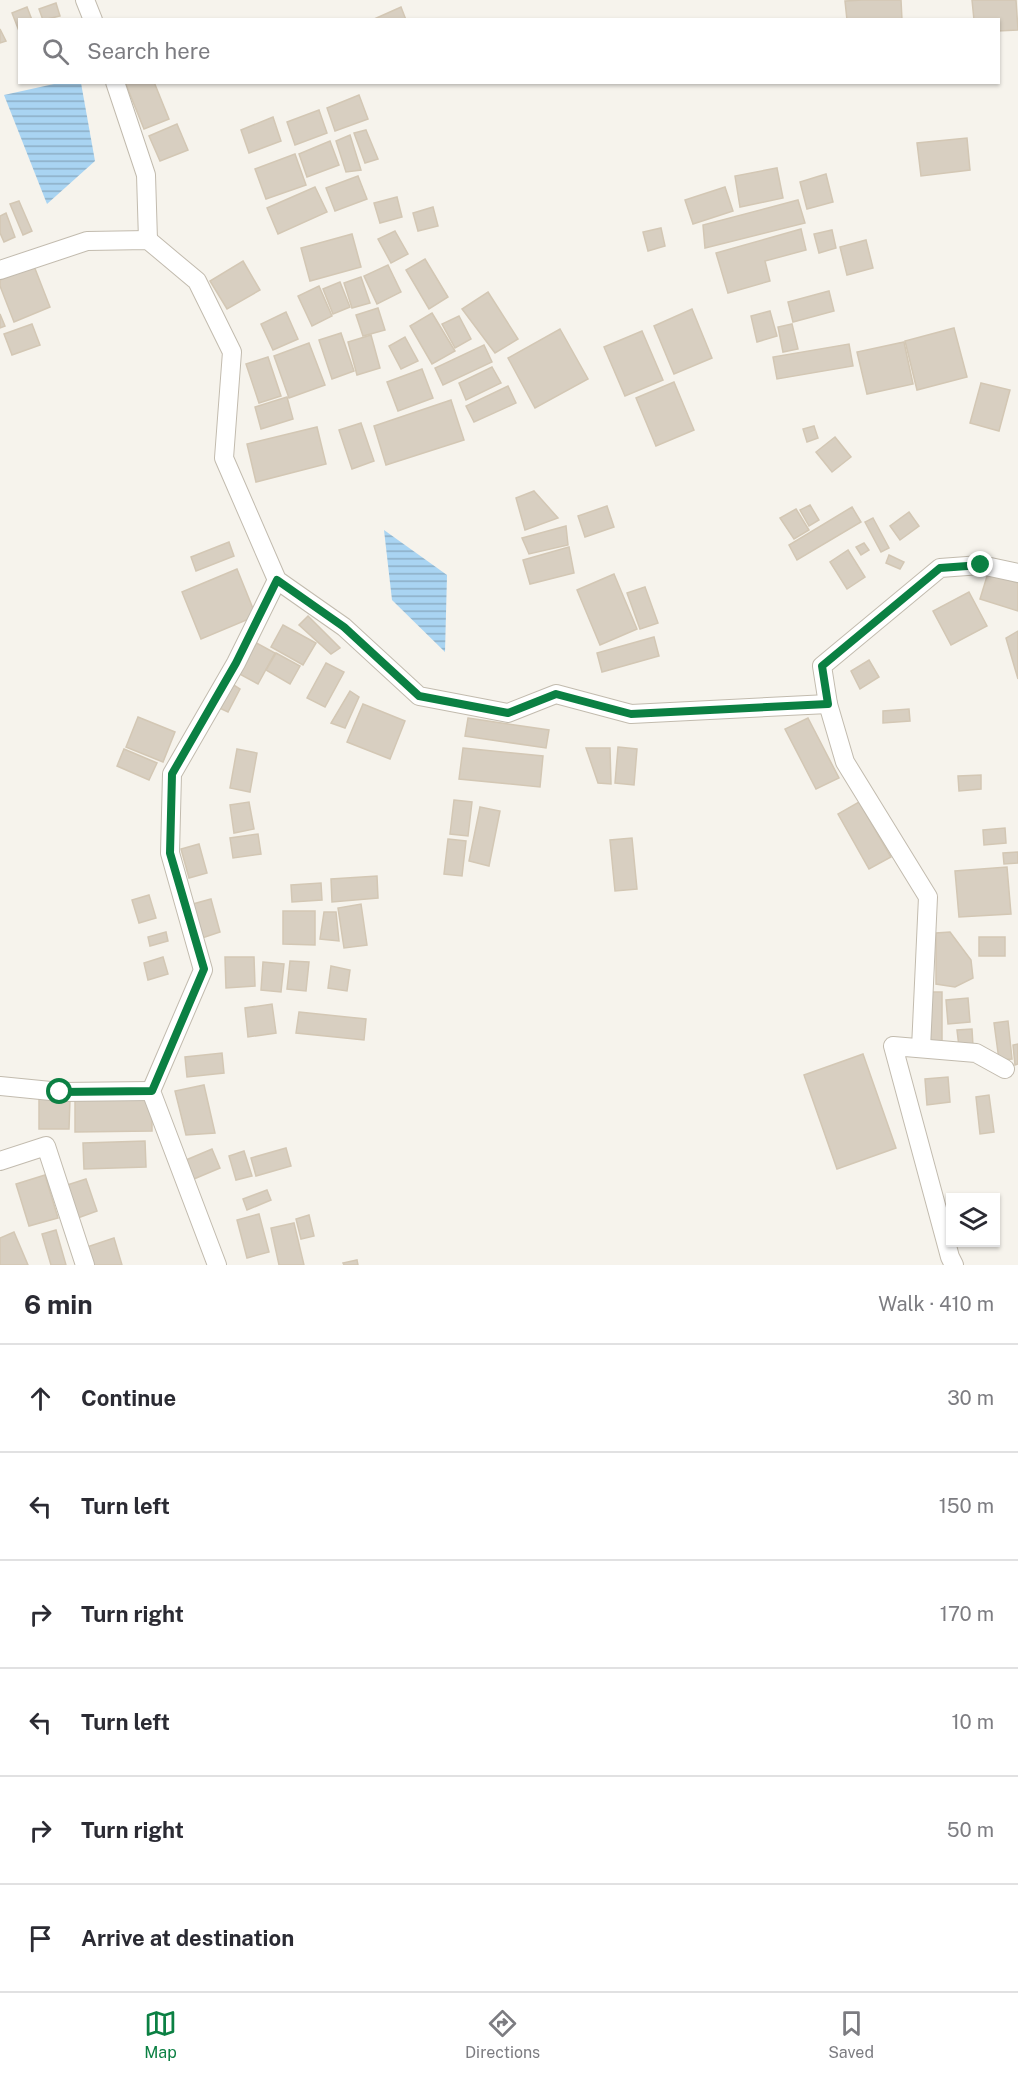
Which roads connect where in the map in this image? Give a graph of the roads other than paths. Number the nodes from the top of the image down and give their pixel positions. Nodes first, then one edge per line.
1 (85, 0) edge
2 (92, 18) edge
3 (116, 84) edge
4 (148, 240) junction
5 (0, 270) edge
6 (1018, 573) edge
7 (277, 580) junction
8 (828, 704) junction
9 (921, 1048) junction
10 (1005, 1069) dead end
11 (0, 1086) edge
12 (152, 1091) junction
13 (0, 1161) edge
14 (85, 1265) edge
15 (217, 1265) edge
16 (954, 1265) edge

1 - 2 street
3 - 4 street
4 - 5 street
4 - 7 street
6 - 8 street
7 - 8 street
7 - 12 street
8 - 9 street
9 - 10 street
9 - 16 street
11 - 12 street
12 - 15 street
13 - 14 street

